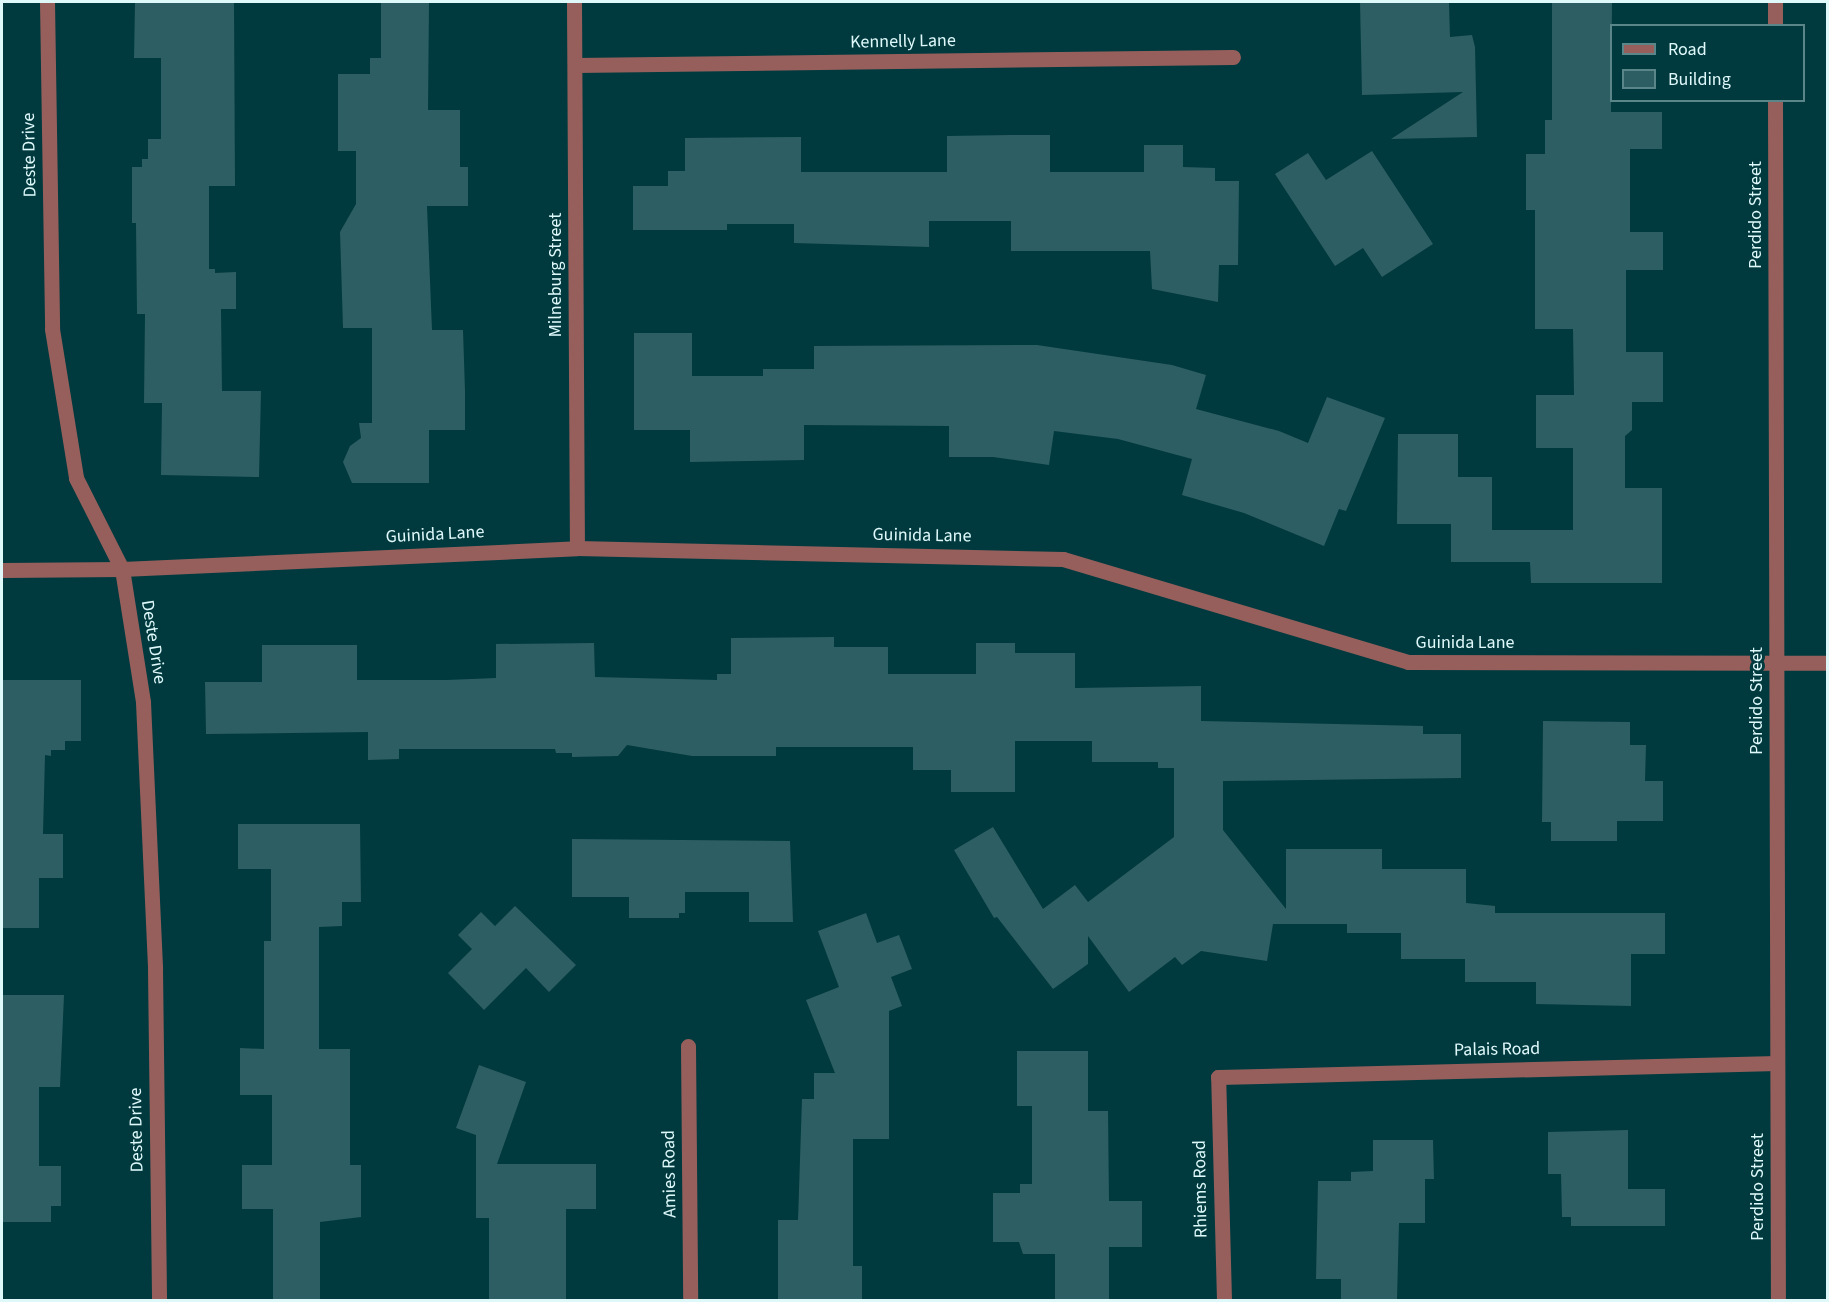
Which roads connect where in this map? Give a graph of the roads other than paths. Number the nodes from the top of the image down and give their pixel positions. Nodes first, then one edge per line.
1 (47, 2) edge
2 (574, 2) edge
3 (1775, 2) edge
4 (1775, 24) edge
5 (1233, 57) dead end
6 (575, 65) junction
7 (1775, 102) edge
8 (577, 548) junction
9 (122, 569) junction
10 (2, 570) edge
11 (1776, 662) junction
12 (1827, 663) edge
13 (688, 1047) dead end
14 (1778, 1063) junction
15 (1218, 1077) joint
16 (159, 1300) edge
17 (690, 1300) edge
18 (1224, 1300) edge
19 (1778, 1300) edge

1 - 9 street, Deste Drive
2 - 6 street, Milneburg Street
3 - 4 street
5 - 6 street, Kennelly Lane
6 - 8 street, Milneburg Street
7 - 11 street, Perdido Street
8 - 9 street, Guinida Lane
8 - 11 street, Guinida Lane
9 - 10 street, Guinida Lane
9 - 16 street, Deste Drive
11 - 12 street, Guinida Lane
11 - 14 street, Perdido Street
13 - 17 street, Amies Road
14 - 15 street, Palais Road
14 - 19 street, Perdido Street
15 - 18 street, Rhiems Road

